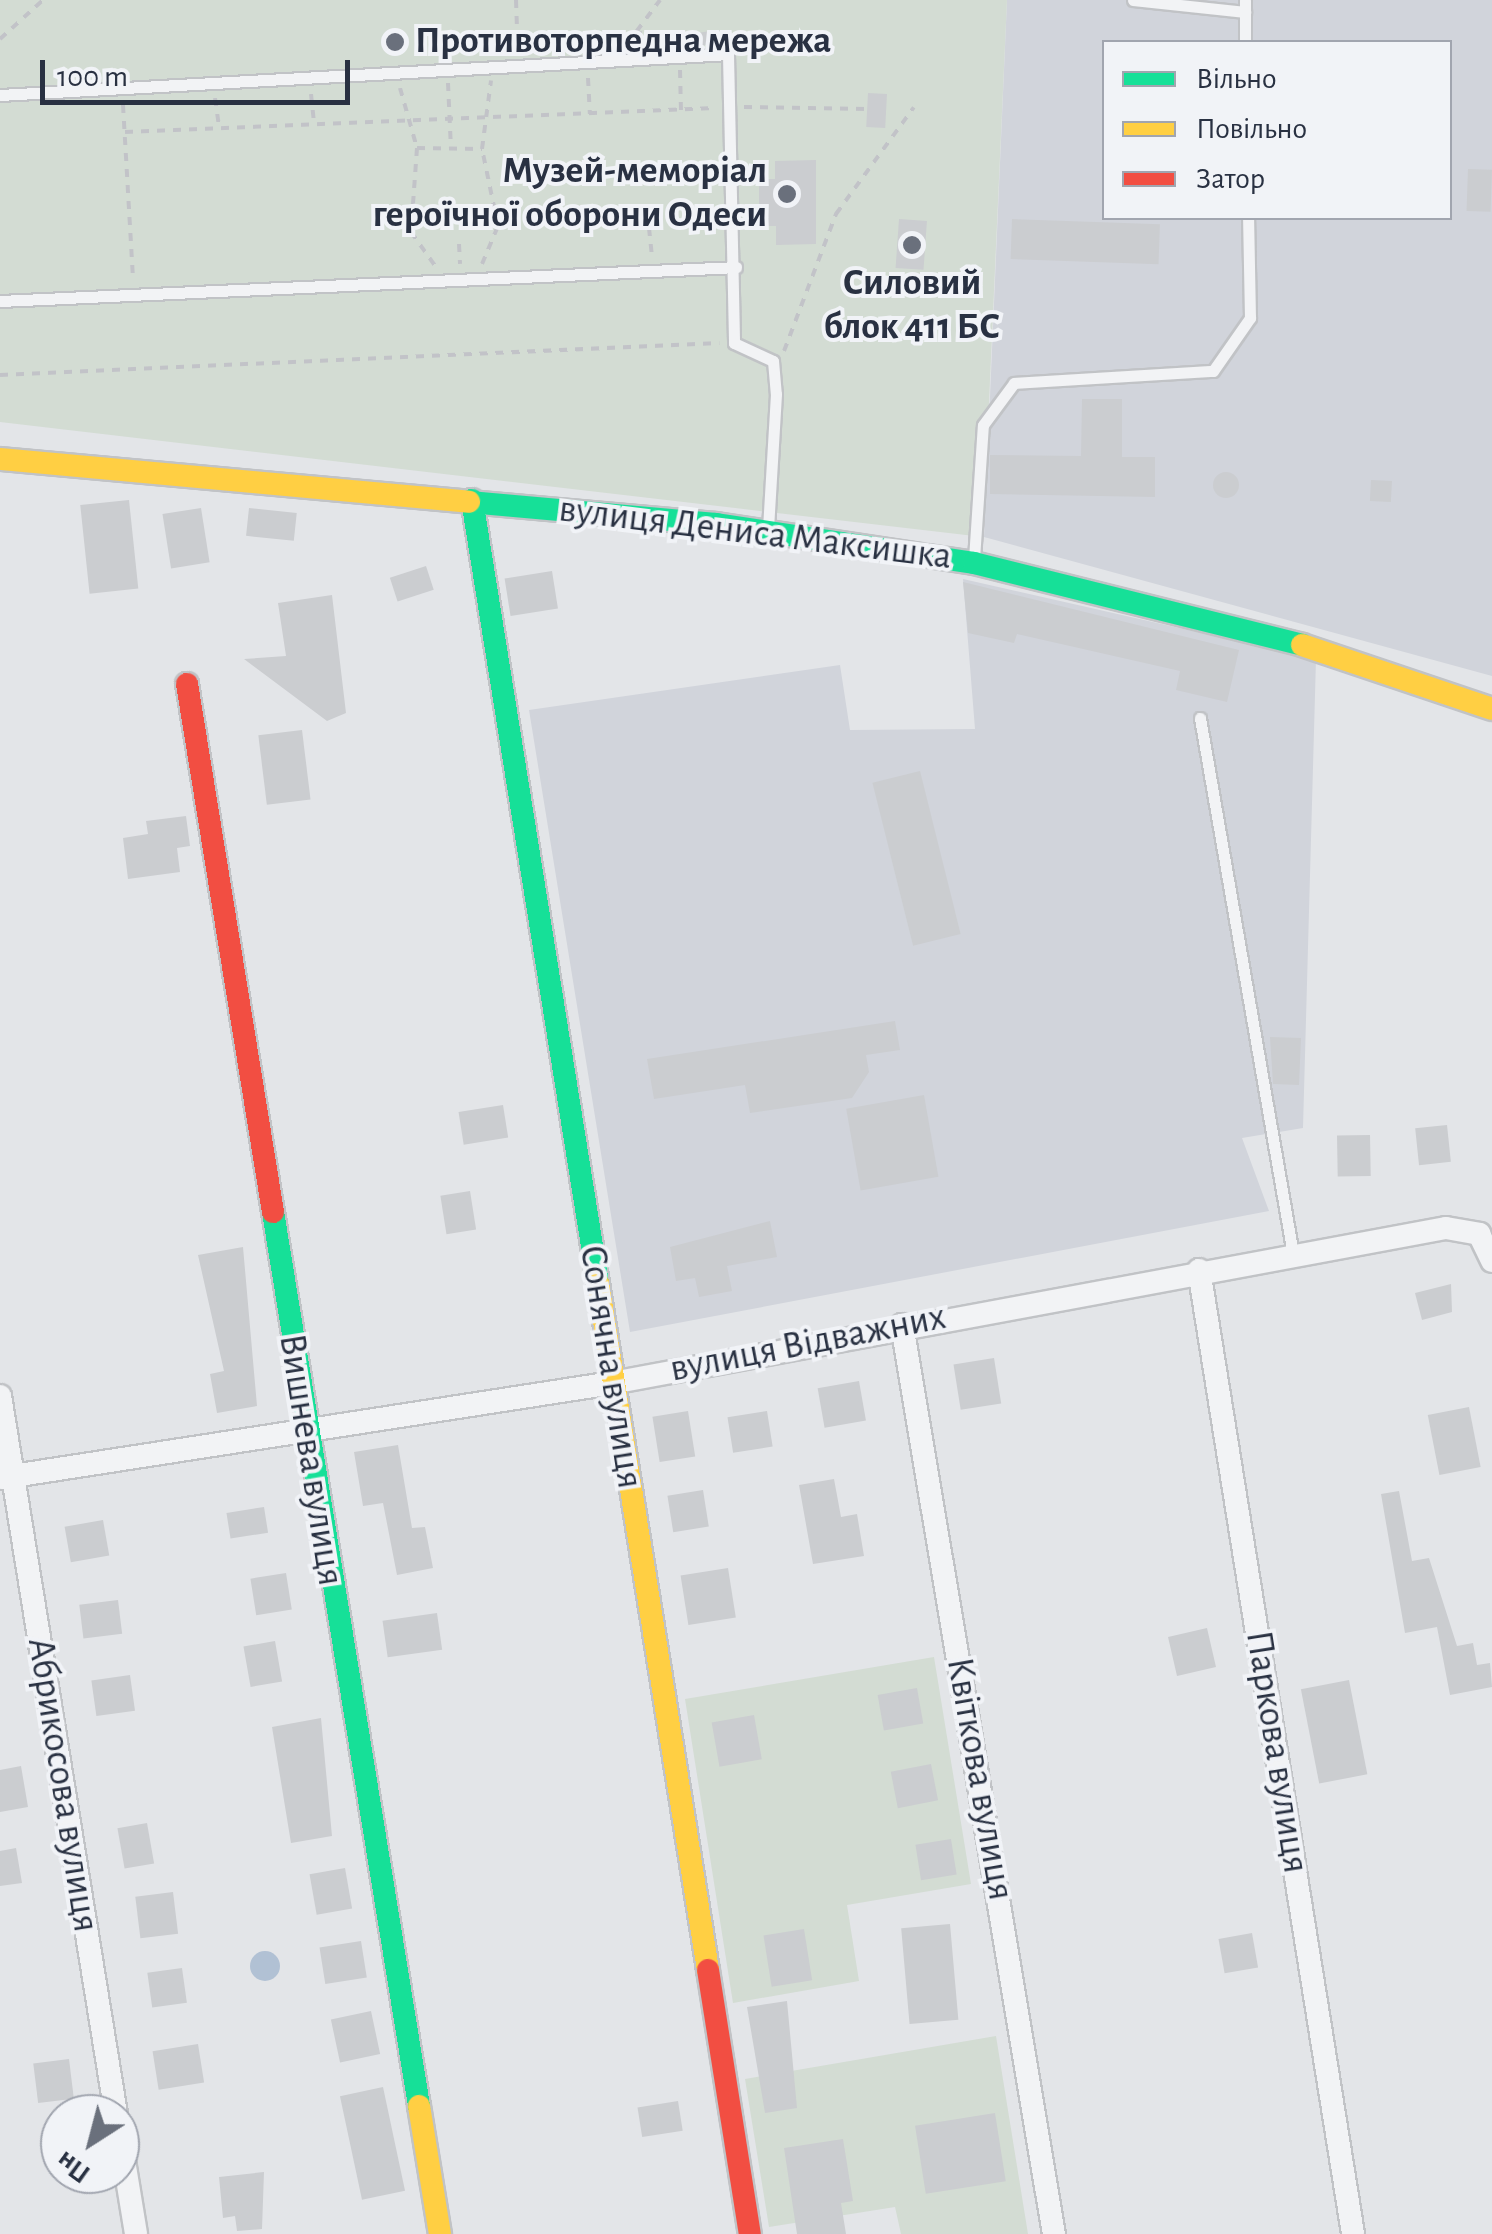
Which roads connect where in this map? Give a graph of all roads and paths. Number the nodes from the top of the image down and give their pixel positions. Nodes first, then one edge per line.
1 (43, 0) edge
2 (516, 0) edge
3 (660, 0) edge
4 (1133, 0) edge
5 (1195, 3) edge
6 (1245, 6) edge
7 (517, 31) dead end
8 (634, 33) junction
9 (667, 34) dead end
10 (0, 39) edge
11 (1246, 40) edge
12 (679, 55) junction
13 (620, 57) junction
14 (587, 60) junction
15 (490, 68) junction
16 (448, 71) junction
17 (398, 73) junction
18 (310, 78) junction
19 (214, 84) junction
20 (122, 88) junction
21 (0, 95) edge
22 (914, 106) dead end
23 (730, 107) junction
24 (868, 108) dead end
25 (681, 110) junction
26 (590, 114) junction
27 (493, 117) junction
28 (450, 119) junction
29 (404, 120) junction
30 (314, 124) junction
31 (219, 128) junction
32 (125, 132) junction
33 (417, 148) junction
34 (451, 148) junction
35 (482, 148) junction
36 (1248, 220) edge
37 (650, 228) dead end
38 (458, 244) dead end
39 (736, 267) junction
40 (654, 270) junction
41 (476, 278) junction
42 (460, 279) junction
43 (446, 280) junction
44 (134, 294) junction
45 (0, 301) edge
46 (734, 343) junction
47 (773, 361) junction
48 (0, 374) edge
49 (0, 459) edge
50 (472, 500) junction
51 (768, 532) junction
52 (974, 563) junction
53 (188, 684) dead end
54 (1492, 709) edge
55 (1200, 718) dead end
56 (1293, 1254) junction
57 (1491, 1254) edge
58 (1199, 1270) junction
59 (902, 1325) junction
60 (612, 1383) junction
61 (0, 1396) edge
62 (305, 1432) junction
63 (6, 1477) edge
64 (113, 2094) edge
65 (129, 2194) edge
66 (136, 2234) edge
67 (440, 2234) edge
68 (750, 2234) edge
69 (1054, 2234) edge
70 (1354, 2234) edge

1 - 10 path
2 - 7 path
3 - 8 path
4 - 5 lane
5 - 6 lane
6 - 11 lane
8 - 9 path
8 - 13 path
12 - 13 lane
12 - 23 lane
12 - 25 path
13 - 14 lane
14 - 15 lane
14 - 26 path
15 - 16 lane
15 - 27 path
16 - 17 lane
16 - 28 path
17 - 18 lane
17 - 29 path
18 - 19 lane
18 - 30 path
19 - 20 lane
19 - 31 path
20 - 21 lane
20 - 32 path
22 - 47 path
23 - 24 path
23 - 25 path
23 - 39 lane
25 - 26 path
26 - 27 path
27 - 28 path
27 - 35 path
28 - 29 path
28 - 34 path
29 - 30 path
29 - 33 path
30 - 31 path
31 - 32 path
32 - 44 path
33 - 34 path
33 - 43 path
34 - 35 path
35 - 41 path
36 - 52 lane
37 - 40 path
38 - 42 path
39 - 40 lane
39 - 46 lane
40 - 41 lane
41 - 42 lane
42 - 43 lane
43 - 44 lane
44 - 45 lane
46 - 47 lane
46 - 48 path
47 - 51 lane
49 - 50 street, вулиця Дениса Максишка
50 - 51 street, вулиця Дениса Максишка
50 - 60 street, Сонячна вулиця
51 - 52 street, вулиця Дениса Максишка
52 - 54 street, вулиця Дениса Максишка
53 - 62 street, Вишнева вулиця
55 - 56 lane
56 - 57 street, вулиця Відважних
56 - 58 street, вулиця Відважних
58 - 59 street, вулиця Відважних
58 - 70 street, Паркова вулиця
59 - 60 street, вулиця Відважних
59 - 69 street, Квіткова вулиця
60 - 62 street, вулиця Відважних
60 - 68 street, Сонячна вулиця
61 - 63 street, Абрикосова вулиця
62 - 63 street, вулиця Відважних
62 - 67 street, Вишнева вулиця
63 - 64 street, Абрикосова вулиця
65 - 66 street

